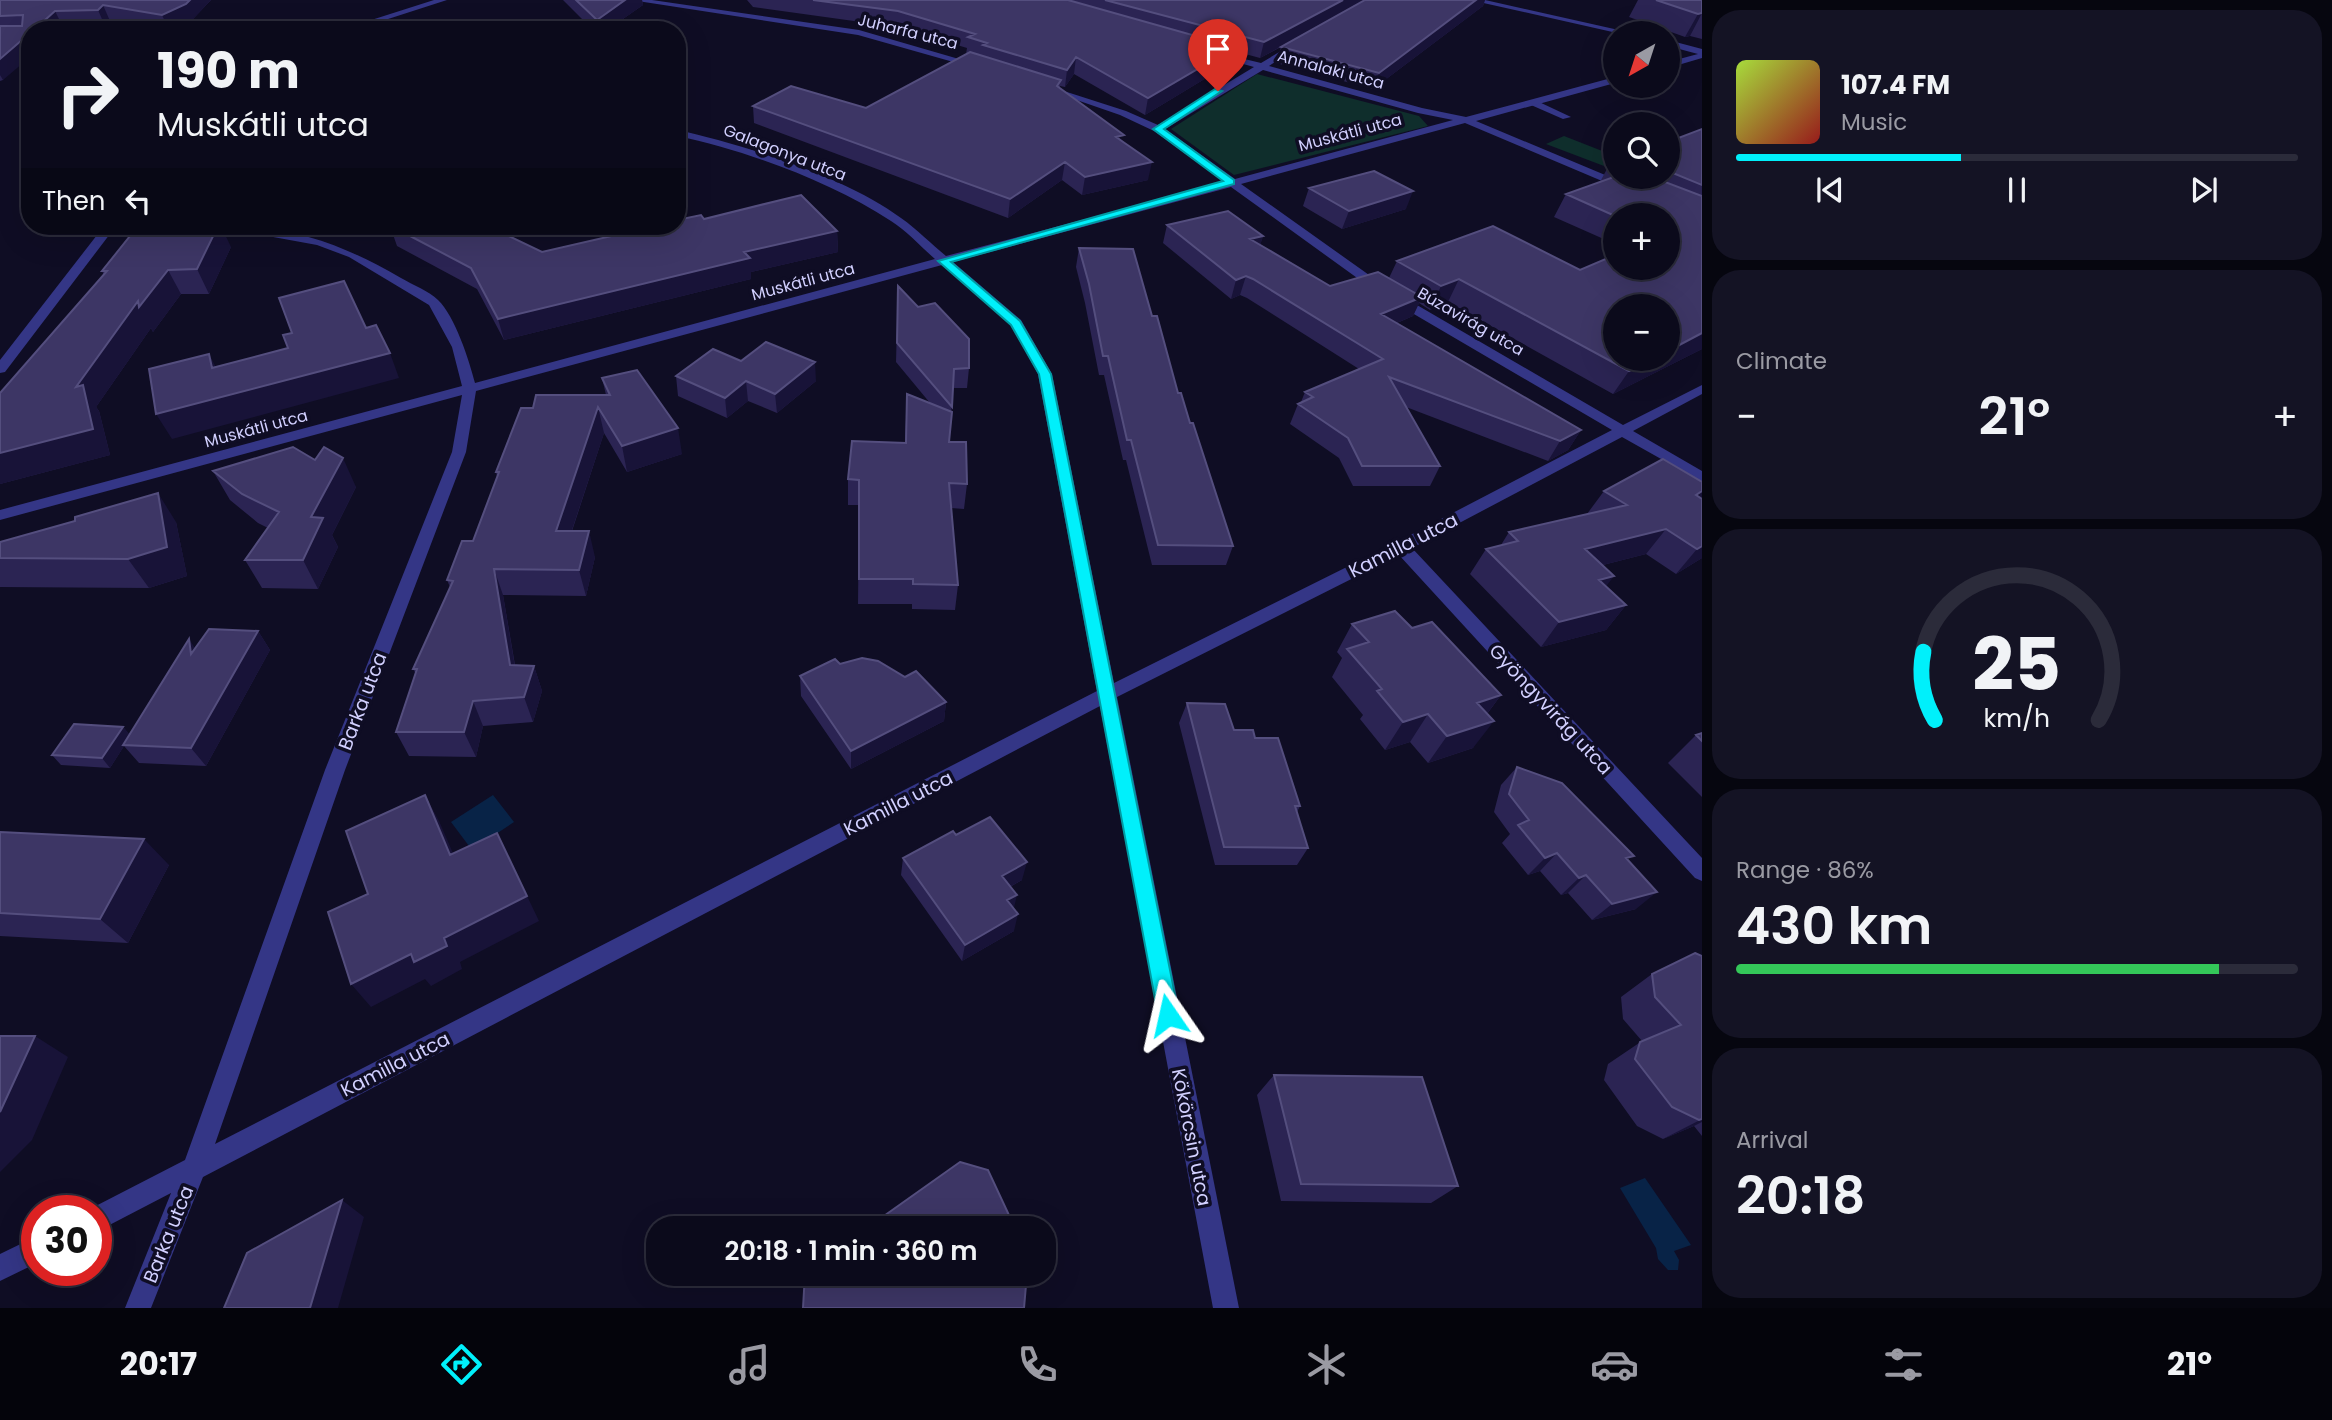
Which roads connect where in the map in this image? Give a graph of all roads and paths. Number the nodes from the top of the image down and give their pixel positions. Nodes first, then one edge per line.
1 (443, 0) edge
2 (635, 0) edge
3 (1474, 0) edge
4 (374, 21) edge
5 (1603, 28) edge
6 (1306, 39) edge
7 (1680, 47) edge
8 (1204, 51) edge
9 (1702, 54) edge
10 (1680, 61) edge
11 (1258, 66) junction
12 (991, 70) edge
13 (1029, 81) edge
14 (1603, 83) edge
15 (1534, 103) junction
16 (1566, 117) dead end
17 (1465, 120) junction
18 (1158, 129) junction
19 (686, 135) edge
20 (1231, 182) junction
21 (1639, 193) edge
22 (103, 235) edge
23 (281, 235) edge
24 (944, 261) junction
25 (0, 369) edge
26 (470, 389) junction
27 (1702, 389) edge
28 (1623, 431) junction
29 (1702, 477) edge
30 (0, 515) edge
31 (1401, 547) junction
32 (1105, 695) junction
33 (1702, 872) edge
34 (194, 1168) junction
35 (112, 1211) edge
36 (21, 1257) edge
37 (0, 1268) edge
38 (138, 1308) edge
39 (1226, 1308) edge

1 - 4 street
2 - 12 street, Juharfa utca
3 - 5 street
6 - 11 street
7 - 9 street
8 - 11 street, Annalaki utca
9 - 10 street
11 - 17 street, Annalaki utca
11 - 18 street
13 - 18 street
14 - 15 street, Muskátli utca
15 - 16 street
15 - 17 street, Muskátli utca
17 - 20 street, Muskátli utca
17 - 21 street, Annalaki utca
18 - 20 street
19 - 24 street, Galagonya utca
20 - 24 street, Muskátli utca
20 - 28 street, Búzavirág utca
22 - 25 street
23 - 26 street, Barka utca
24 - 26 street, Muskátli utca
24 - 32 street, Kökörcsin utca
26 - 30 street, Muskátli utca
26 - 34 street, Barka utca
27 - 28 street, Kamilla utca
28 - 29 street, Búzavirág utca
28 - 31 street, Kamilla utca
31 - 32 street, Kamilla utca
31 - 33 street, Gyöngyvirág utca
32 - 34 street, Kamilla utca
32 - 39 street, Kökörcsin utca
34 - 35 street, Kamilla utca
34 - 38 street, Barka utca
36 - 37 street

